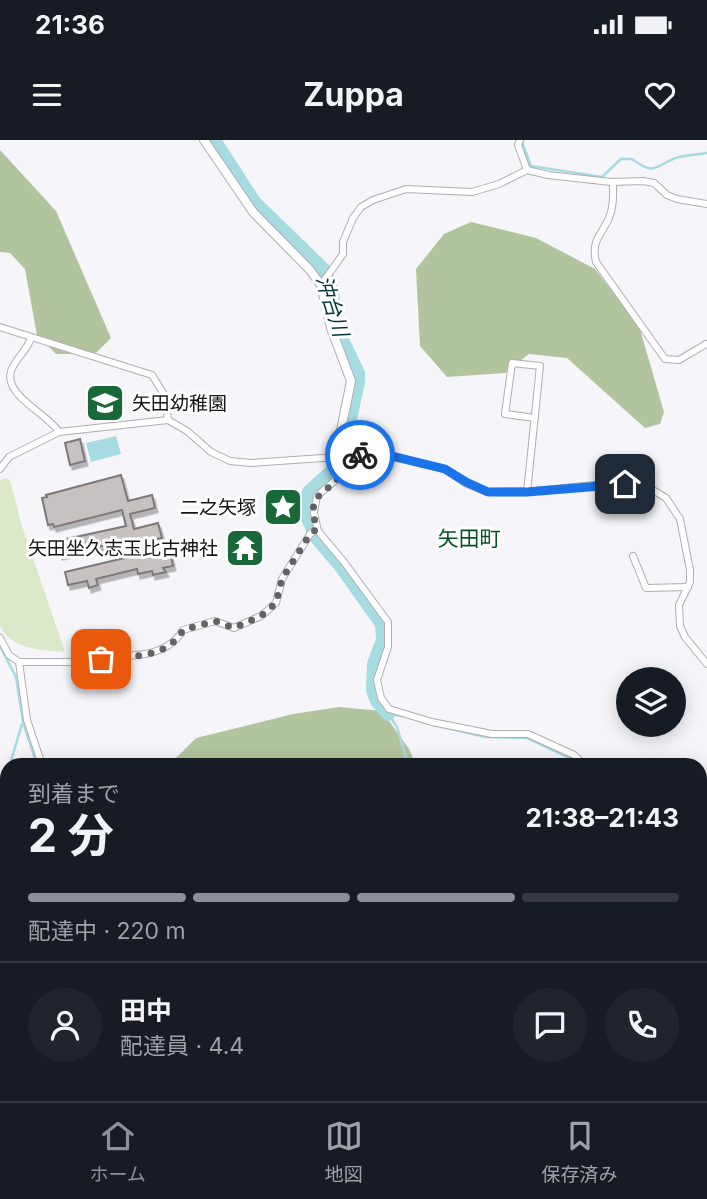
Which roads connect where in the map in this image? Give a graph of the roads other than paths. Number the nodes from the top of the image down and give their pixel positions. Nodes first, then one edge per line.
1 (204, 140) edge
2 (520, 141) edge
3 (527, 170) junction
4 (613, 182) junction
5 (707, 204) edge
6 (321, 285) junction
7 (0, 327) edge
8 (31, 338) junction
9 (706, 344) edge
10 (535, 418) junction
11 (168, 419) junction
12 (59, 432) junction
13 (340, 460) junction
14 (0, 469) edge
15 (527, 492) junction
16 (314, 531) junction
17 (633, 556) dead end
18 (688, 587) junction
19 (0, 638) edge
20 (19, 663) junction
21 (707, 664) edge
22 (40, 758) edge
23 (574, 758) edge

1 - 6 street
2 - 3 street
3 - 4 street
3 - 6 street
4 - 5 street
4 - 9 street
6 - 13 street
7 - 8 street
8 - 11 street
8 - 12 street
10 - 10 street
10 - 15 street
11 - 12 street
11 - 13 street
12 - 14 street
13 - 15 street
13 - 16 street
15 - 18 street
16 - 20 street
16 - 23 street
17 - 18 street
18 - 21 street
19 - 20 street
20 - 22 street

